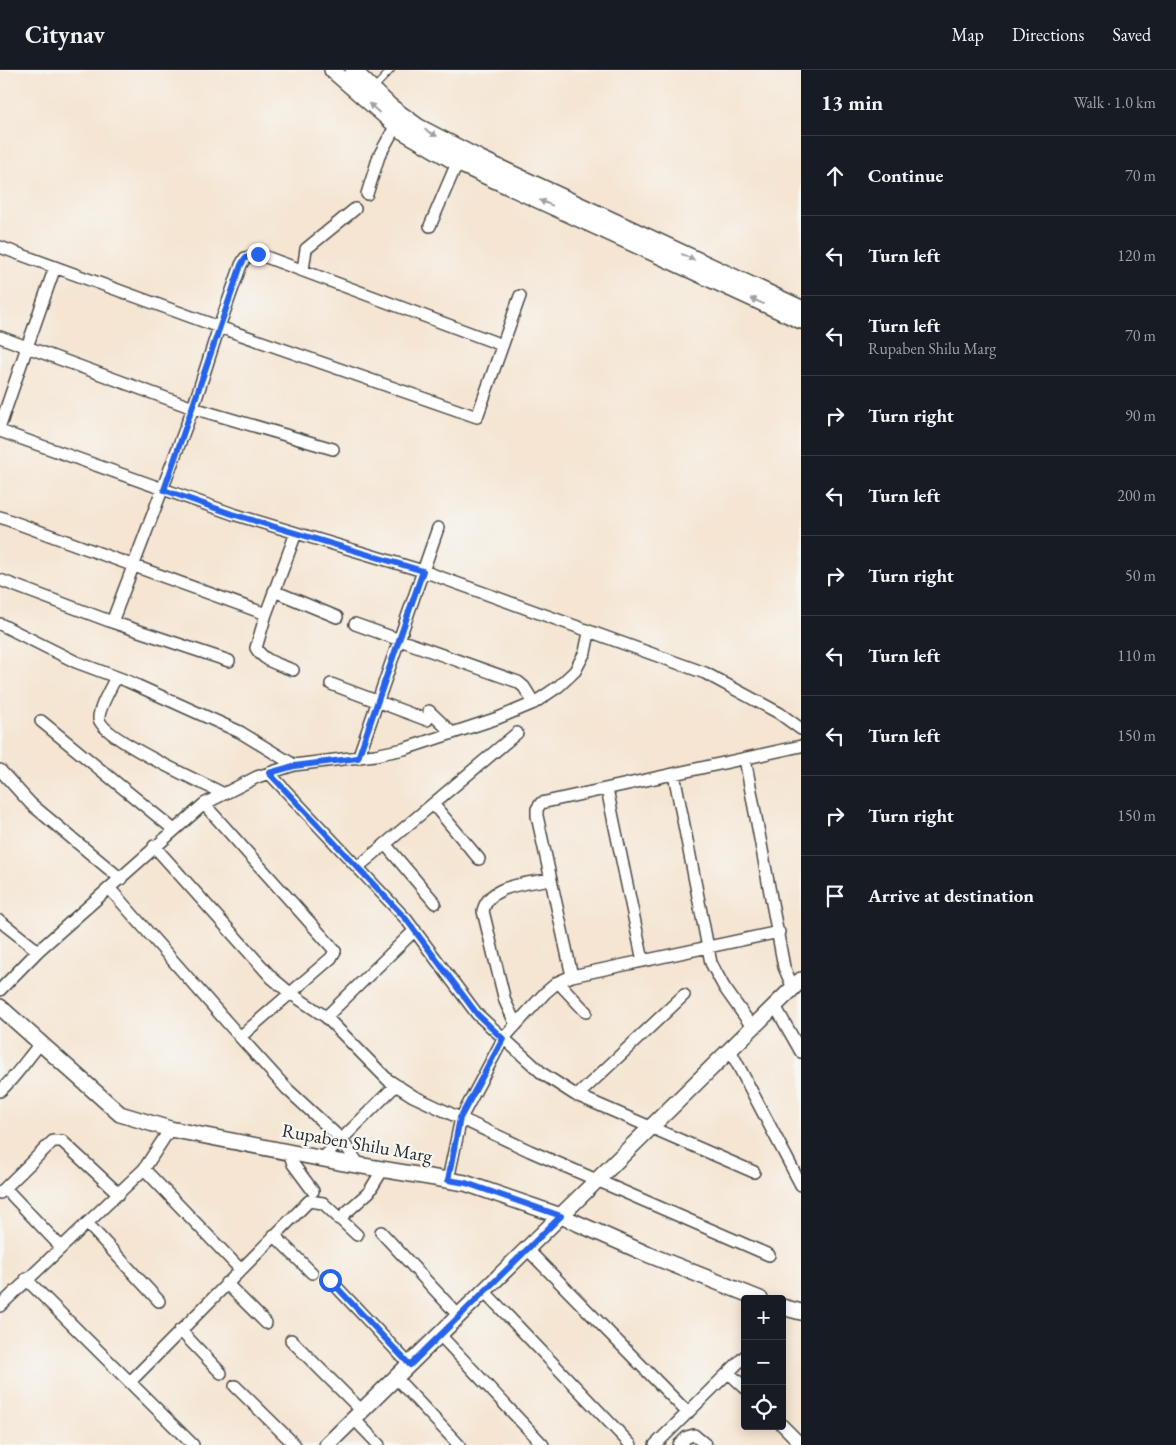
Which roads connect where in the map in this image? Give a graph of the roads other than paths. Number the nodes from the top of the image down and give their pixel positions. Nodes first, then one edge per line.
1 (332, 70) edge
2 (353, 70) edge
3 (391, 70) edge
4 (373, 89) junction
5 (398, 120) junction
6 (457, 163) junction
7 (367, 194) dead end
8 (355, 210) dead end
9 (430, 226) dead end
10 (0, 247) edge
11 (55, 267) junction
12 (303, 270) junction
13 (520, 296) dead end
14 (801, 308) edge
15 (801, 321) edge
16 (219, 327) junction
17 (0, 337) edge
18 (502, 344) junction
19 (27, 347) junction
20 (194, 408) junction
21 (0, 426) edge
22 (0, 431) edge
23 (333, 449) dead end
24 (164, 490) junction
25 (0, 517) edge
26 (438, 528) dead end
27 (296, 533) junction
28 (134, 567) junction
29 (423, 571) junction
30 (0, 580) edge
31 (274, 591) junction
32 (266, 614) junction
33 (337, 617) dead end
34 (112, 622) junction
35 (0, 624) edge
36 (355, 624) dead end
37 (589, 633) junction
38 (398, 641) junction
39 (229, 661) dead end
40 (293, 670) dead end
41 (116, 676) junction
42 (330, 684) dead end
43 (377, 703) junction
44 (534, 703) junction
45 (41, 721) dead end
46 (801, 729) edge
47 (452, 733) junction
48 (517, 733) dead end
49 (801, 746) edge
50 (358, 758) junction
51 (745, 759) junction
52 (294, 766) junction
53 (0, 770) edge
54 (269, 773) junction
55 (674, 774) junction
56 (607, 789) junction
57 (222, 793) junction
58 (204, 804) junction
59 (433, 804) junction
60 (173, 829) junction
61 (385, 844) junction
62 (154, 846) junction
63 (479, 859) dead end
64 (358, 867) junction
65 (121, 879) junction
66 (551, 879) junction
67 (110, 889) junction
68 (435, 903) dead end
69 (0, 921) edge
70 (415, 930) junction
71 (779, 932) junction
72 (707, 947) junction
73 (38, 951) junction
74 (643, 961) junction
75 (572, 976) junction
76 (558, 982) junction
77 (797, 984) edge
78 (0, 990) edge
79 (290, 993) junction
80 (684, 995) dead end
81 (775, 1006) junction
82 (0, 1007) edge
83 (586, 1012) dead end
84 (326, 1017) junction
85 (516, 1025) junction
86 (753, 1028) junction
87 (240, 1037) junction
88 (503, 1039) junction
89 (40, 1044) junction
90 (730, 1050) junction
91 (801, 1052) edge
92 (396, 1085) junction
93 (0, 1091) edge
94 (577, 1096) junction
95 (460, 1118) junction
96 (170, 1129) junction
97 (650, 1129) junction
98 (341, 1139) junction
99 (289, 1152) junction
100 (322, 1158) junction
101 (360, 1166) junction
102 (144, 1169) junction
103 (383, 1170) junction
104 (754, 1172) dead end
105 (448, 1180) junction
106 (596, 1180) junction
107 (801, 1184) edge
108 (2, 1190) edge
109 (313, 1191) dead end
110 (119, 1194) junction
111 (561, 1216) junction
112 (339, 1219) junction
113 (87, 1223) junction
114 (381, 1232) dead end
115 (274, 1235) junction
116 (356, 1235) dead end
117 (61, 1247) junction
118 (527, 1250) junction
119 (769, 1255) dead end
120 (240, 1269) junction
121 (312, 1273) dead end
122 (26, 1279) junction
123 (330, 1280) dead end
124 (226, 1283) junction
125 (484, 1291) junction
126 (750, 1295) edge
127 (159, 1301) dead end
128 (0, 1306) edge
129 (460, 1316) junction
130 (266, 1323) dead end
131 (180, 1330) junction
132 (440, 1335) junction
133 (291, 1340) dead end
134 (741, 1360) edge
135 (410, 1365) junction
136 (221, 1373) dead end
137 (729, 1373) junction
138 (396, 1378) junction
139 (130, 1382) junction
140 (742, 1385) edge
141 (235, 1386) dead end
142 (688, 1413) junction
143 (358, 1415) junction
144 (786, 1429) edge
145 (801, 1444) edge
146 (193, 1445) edge
147 (295, 1445) edge
148 (327, 1445) edge
149 (379, 1445) edge
150 (459, 1445) edge
151 (544, 1445) edge
152 (630, 1445) edge
153 (655, 1445) edge
154 (679, 1445) edge
155 (706, 1445) edge

5 -> 1 street
2 - 4 street
3 - 4 lane
4 - 5 street
5 - 6 street
5 - 7 street
5 -> 14 street
6 - 9 street
15 -> 6 street
8 - 12 street
10 - 11 street
11 - 16 street
11 - 19 street
12 - 16 street
12 - 18 street
13 - 18 street
16 - 18 street
16 - 20 street
17 - 19 street
19 - 20 street
19 - 21 street
20 - 23 street
20 - 24 street
22 - 24 street
24 - 27 street
24 - 28 street
25 - 28 street
26 - 29 street
27 - 29 street
27 - 31 street
28 - 32 street
28 - 34 street
29 - 37 street
29 - 38 street
30 - 34 street
31 - 32 street
31 - 33 street
32 - 40 street
34 - 39 street
35 - 41 street
36 - 38 street
37 - 44 street
37 - 46 street
38 - 43 street
38 - 44 street
41 - 52 street
41 - 57 street
42 - 43 street
43 - 47 street
43 - 50 street
44 - 47 street
45 - 60 street
47 - 50 street
48 - 59 street
49 - 51 street
50 - 52 street
51 - 55 street
51 - 71 street
52 - 54 street
53 - 65 street
54 - 57 street
54 - 64 street
55 - 56 street
55 - 72 street
56 - 66 street
56 - 74 street
57 - 58 street
58 - 60 street
58 - 79 street
59 - 61 street
59 - 63 street
60 - 62 street
61 - 64 street
61 - 68 street
62 - 65 street
62 - 79 street
64 - 70 street
65 - 67 street
66 - 75 street
66 - 85 street
67 - 73 street
67 - 87 street
69 - 73 street
70 - 84 street
70 - 88 street
71 - 72 street
71 - 77 street
72 - 74 street
72 - 86 street
73 - 78 street
74 - 75 street
75 - 76 street
76 - 83 street
76 - 85 street
77 - 81 street
79 - 84 street
79 - 87 street
80 - 94 street
81 - 86 street
81 - 91 street
82 - 89 street, Rupaben Shilu Marg
84 - 92 street
85 - 88 street
86 - 90 street
87 - 98 street
88 - 94 street
88 - 95 street
89 - 93 street
89 - 96 street, Rupaben Shilu Marg
90 - 97 street
90 - 107 street
92 - 95 street
92 - 98 street
94 - 97 street
95 - 105 street
95 - 106 street
96 - 99 street, Rupaben Shilu Marg
96 - 102 street
97 - 104 street
97 - 106 street
98 - 100 street
98 - 101 street
99 - 100 street, Rupaben Shilu Marg
99 - 109 street
100 - 101 street, Rupaben Shilu Marg
101 - 103 street, Rupaben Shilu Marg
102 - 110 street
102 - 120 street
103 - 105 street, Rupaben Shilu Marg
103 - 112 street
105 - 111 street, Rupaben Shilu Marg
106 - 111 street
106 - 119 street
108 - 110 street
108 - 117 street
110 - 113 street
111 - 118 street
111 - 126 street, Rupaben Shilu Marg
112 - 115 street
112 - 116 street
113 - 117 street
113 - 127 street
114 - 129 street
115 - 120 street
115 - 121 street
117 - 122 street
118 - 125 street
118 - 142 street
120 - 124 street
122 - 128 street
122 - 139 street
123 - 135 street
124 - 130 street
124 - 131 street
125 - 129 street
125 - 152 street
129 - 132 street
131 - 136 street
131 - 139 street
132 - 135 street
132 - 151 street
133 - 143 street
134 - 137 street
135 - 138 street
137 - 140 street
137 - 142 street
138 - 143 street
138 - 150 street
139 - 146 street
141 - 147 street
142 - 153 street
143 - 148 street
143 - 149 street
144 - 145 street
154 - 155 street

